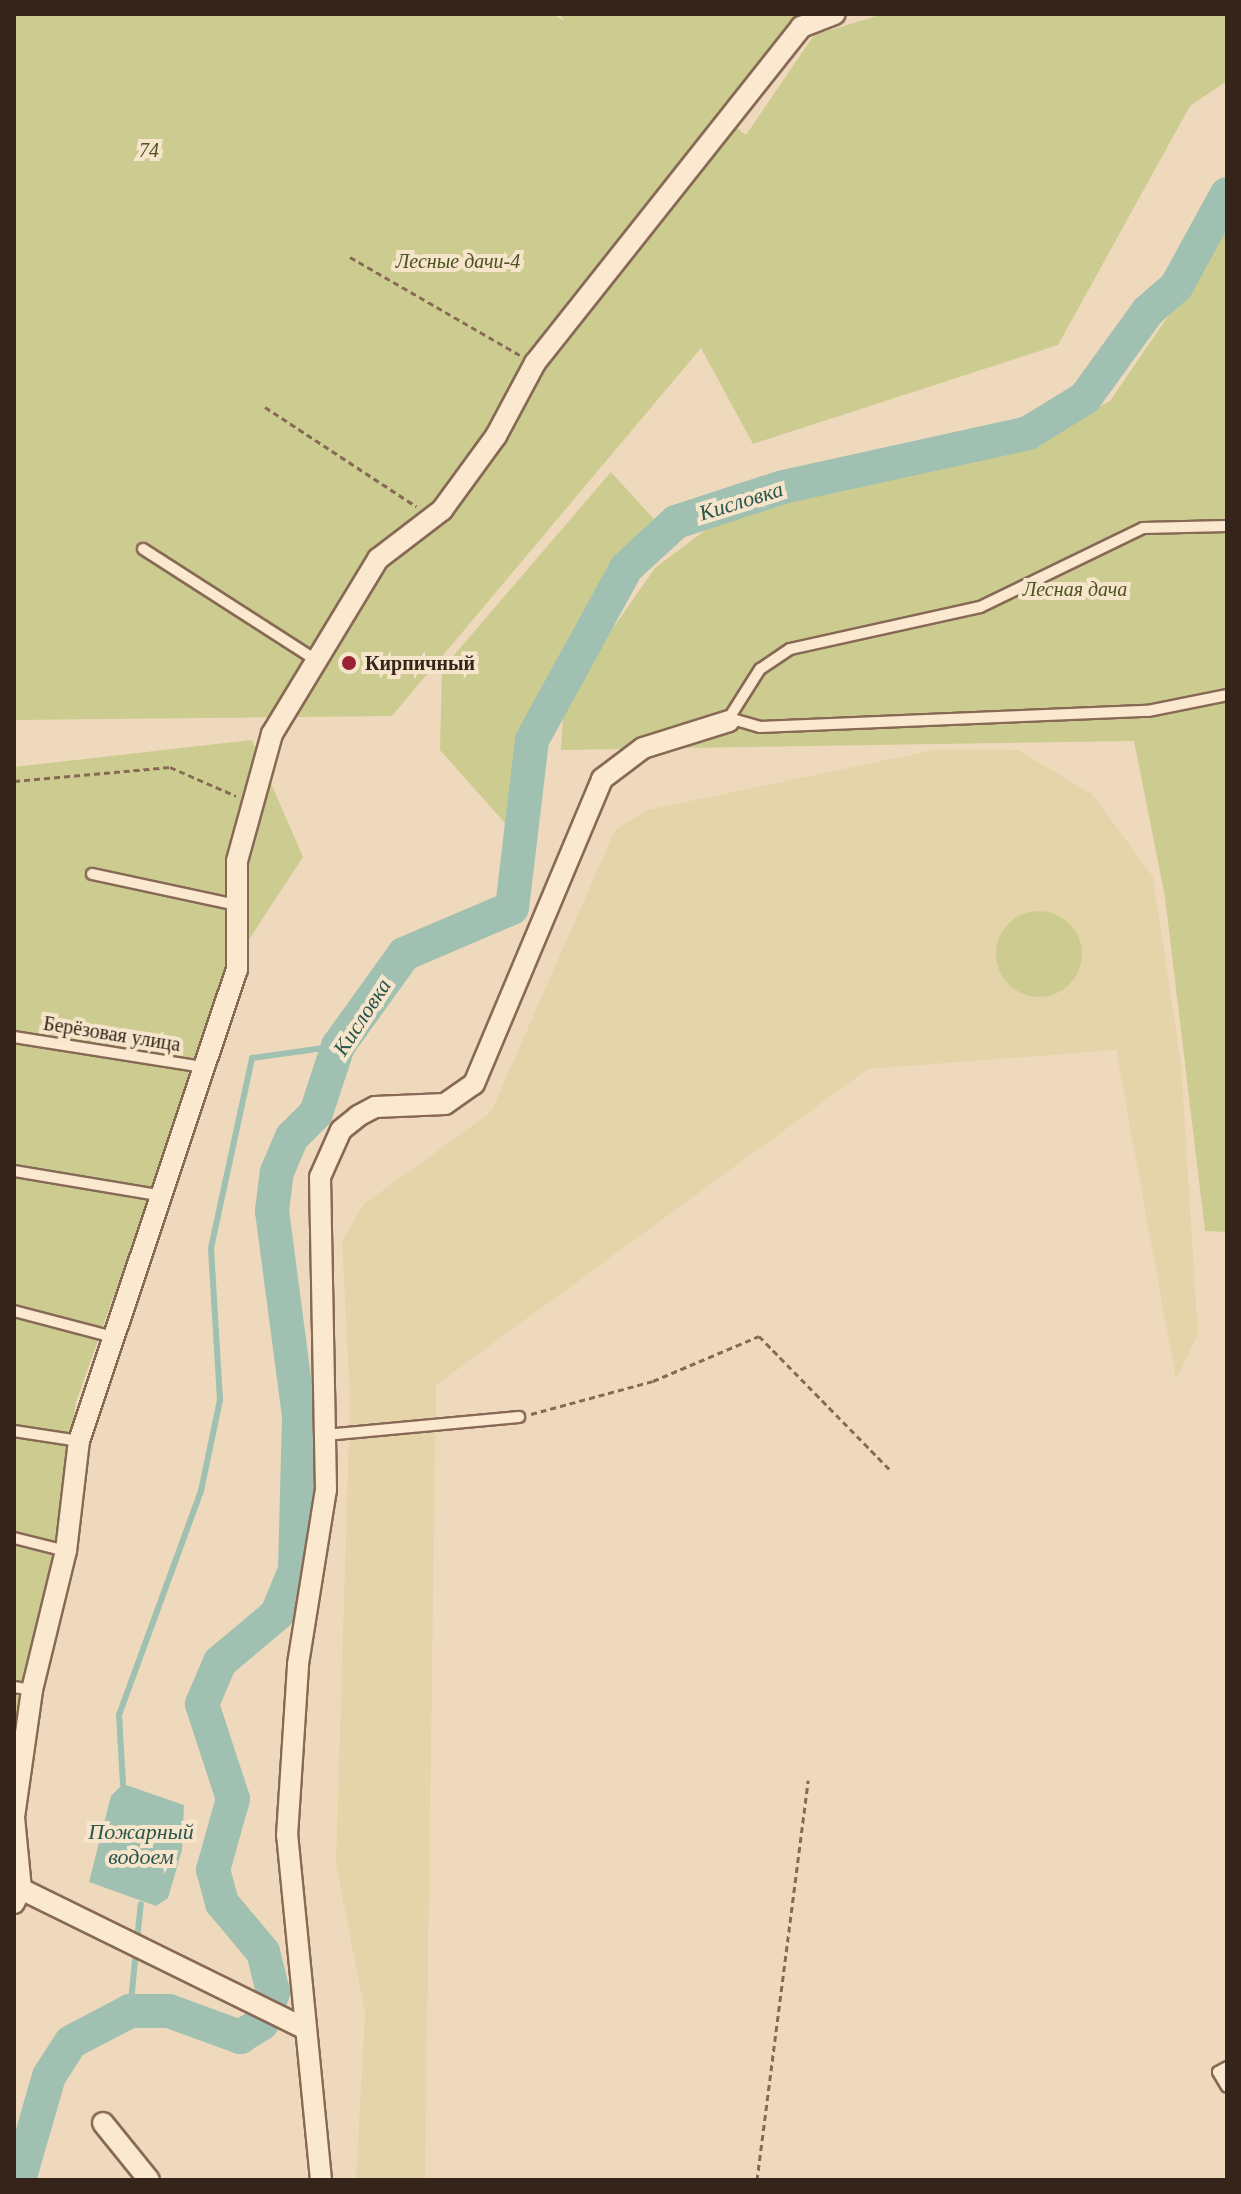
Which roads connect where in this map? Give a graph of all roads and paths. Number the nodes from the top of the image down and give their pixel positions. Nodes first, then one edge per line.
1 (835, 14) edge
2 (350, 257) dead end
3 (535, 363) junction
4 (265, 407) dead end
5 (433, 516) junction
6 (1227, 526) edge
7 (143, 549) dead end
8 (316, 660) junction
9 (1227, 695) edge
10 (729, 721) junction
11 (14, 781) edge
12 (250, 803) junction
13 (92, 874) dead end
14 (236, 905) junction
15 (14, 1037) edge
16 (204, 1067) junction
17 (14, 1171) edge
18 (157, 1195) junction
19 (14, 1311) edge
20 (109, 1336) junction
21 (519, 1417) joint
22 (14, 1431) edge
23 (325, 1435) junction
24 (79, 1441) junction
25 (891, 1471) dead end
26 (14, 1538) edge
27 (66, 1551) junction
28 (23, 1689) edge
29 (808, 1780) dead end
30 (14, 1816) edge
31 (17, 1896) edge
32 (304, 2028) junction
33 (1227, 2067) edge
34 (1227, 2087) edge
35 (103, 2123) dead end
36 (149, 2180) edge
37 (321, 2180) edge
38 (757, 2180) edge

1 - 3 street
2 - 3 path
3 - 5 street
4 - 5 path
5 - 8 street
6 - 10 lane
7 - 8 lane
8 - 12 street
9 - 10 lane
10 - 23 street
11 - 12 path
12 - 14 street
13 - 14 lane
14 - 16 street
15 - 16 lane, Берёзовая улица
16 - 18 street
17 - 18 lane
18 - 20 street
19 - 20 lane
20 - 24 street
21 - 23 lane
21 - 25 path
22 - 24 lane
23 - 32 street
24 - 27 street
26 - 27 lane
27 - 28 street
28 - 30 street
29 - 38 path
30 - 31 street
31 - 32 street
32 - 37 street
33 - 34 lane
35 - 36 street

